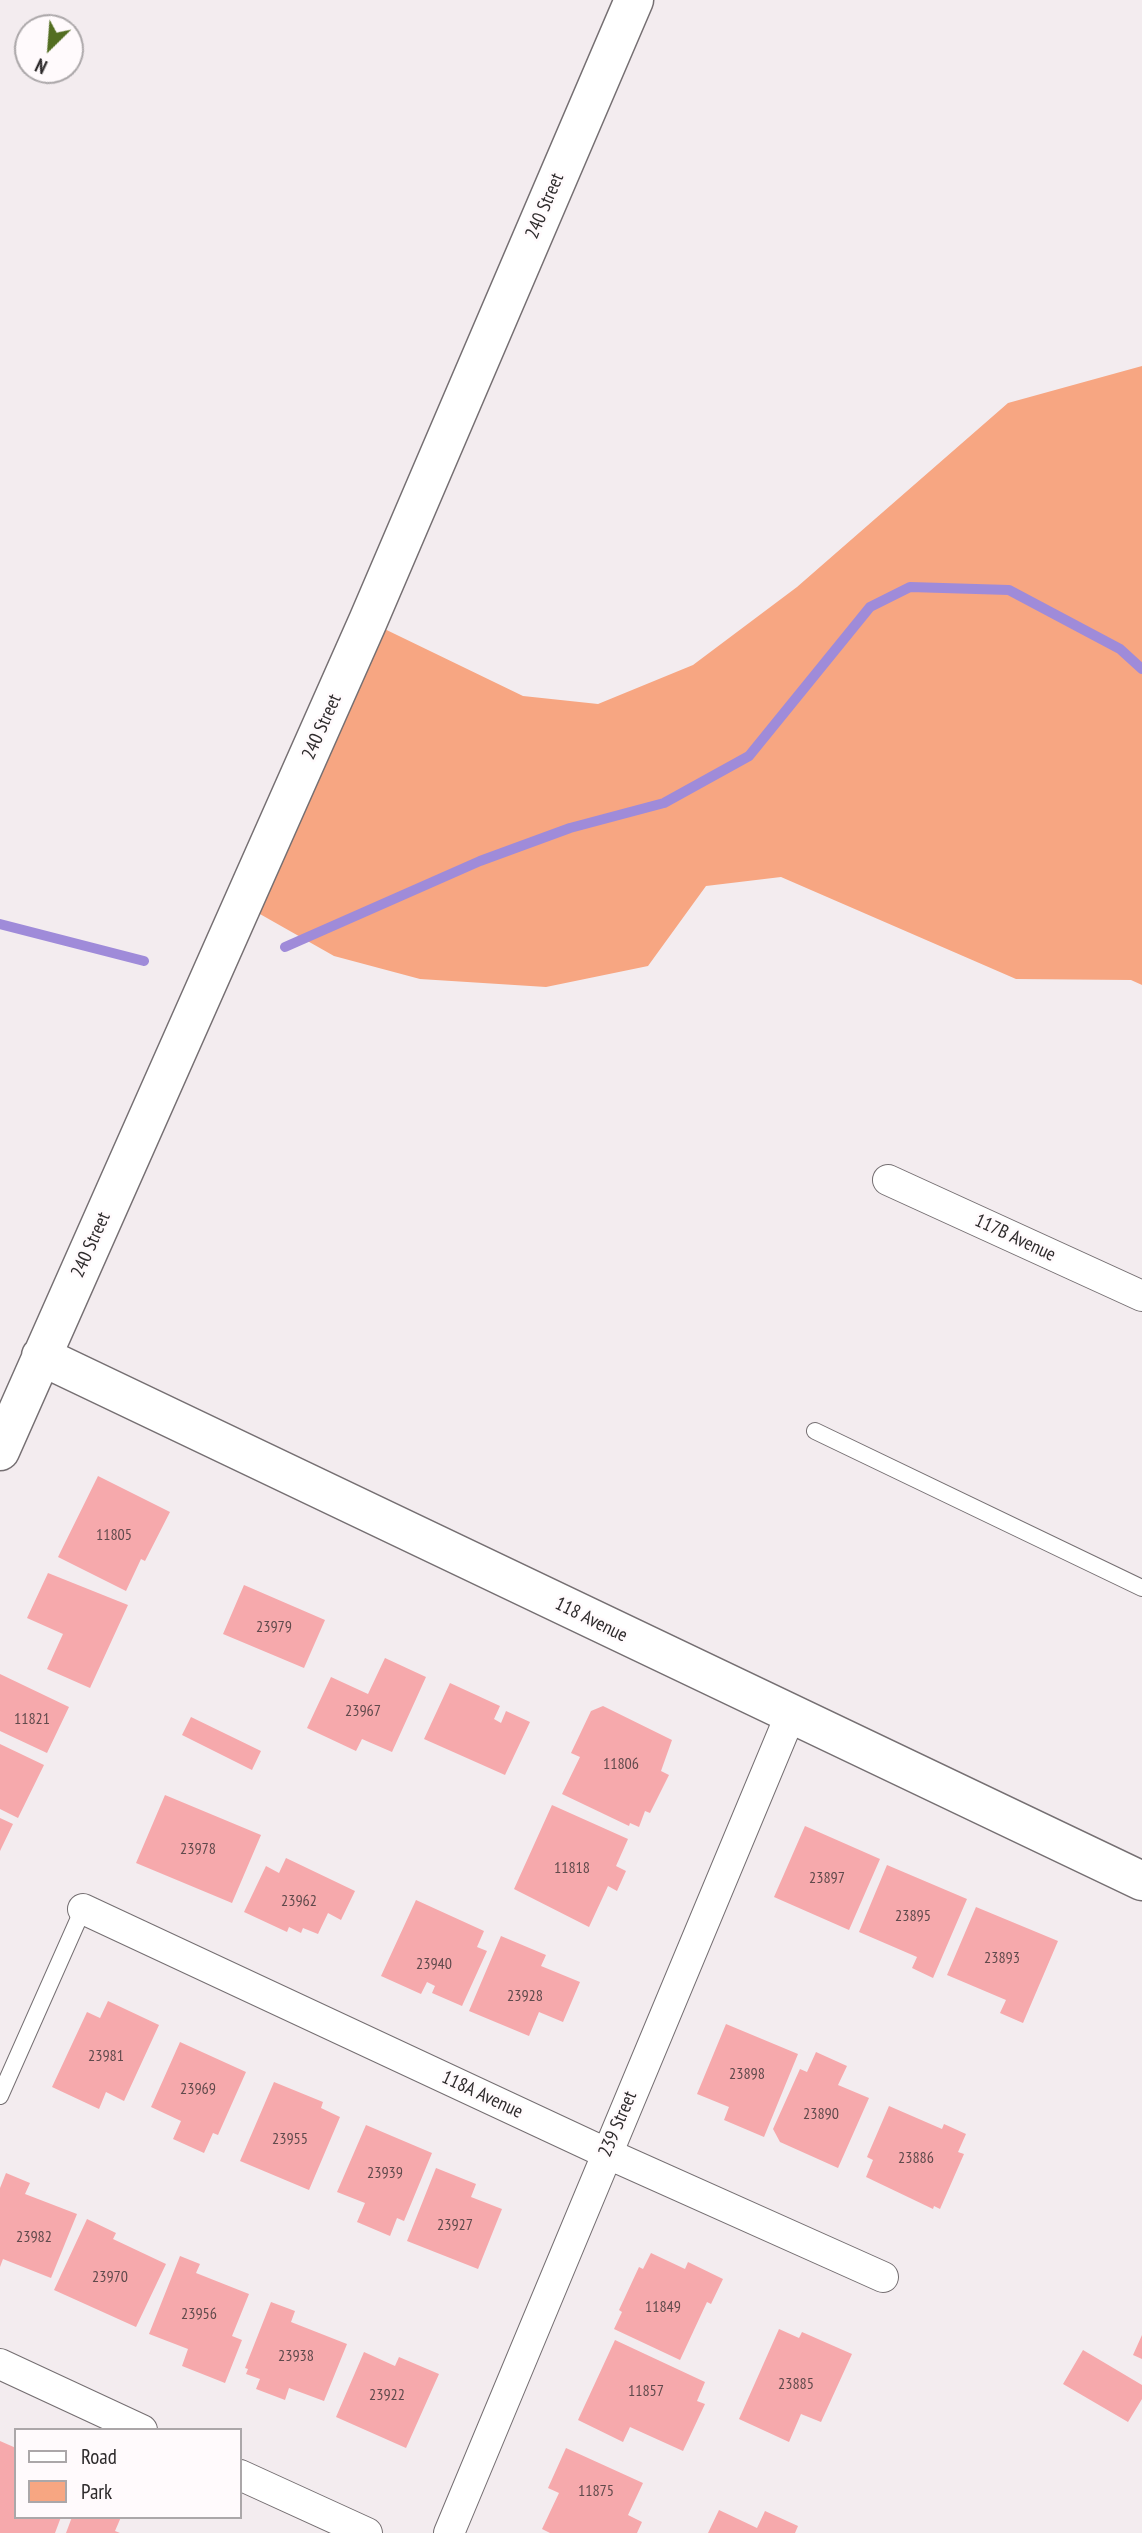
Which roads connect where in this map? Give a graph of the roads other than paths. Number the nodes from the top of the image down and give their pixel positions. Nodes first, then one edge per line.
1 (634, 0) edge
2 (888, 1180) dead end
3 (1142, 1296) edge
4 (41, 1356) junction
5 (815, 1431) dead end
6 (0, 1451) edge
7 (1142, 1588) edge
8 (790, 1716) junction
9 (1142, 1881) edge
10 (82, 1909) joint
11 (0, 2096) edge
12 (606, 2153) junction
13 (883, 2277) dead end
14 (0, 2364) edge
15 (138, 2428) edge
16 (242, 2476) edge
17 (367, 2533) edge
18 (449, 2533) edge

1 - 4 main road, 240 Street
2 - 3 street, 117B Avenue
4 - 6 main road, 240 Street
4 - 8 main road, 118 Avenue
5 - 7 lane
8 - 9 main road, 118 Avenue
8 - 12 street, 239 Street
10 - 11 lane
10 - 12 street, 118A Avenue
12 - 13 street, 118A Avenue
12 - 18 street, 239 Street
14 - 15 street
16 - 17 street

